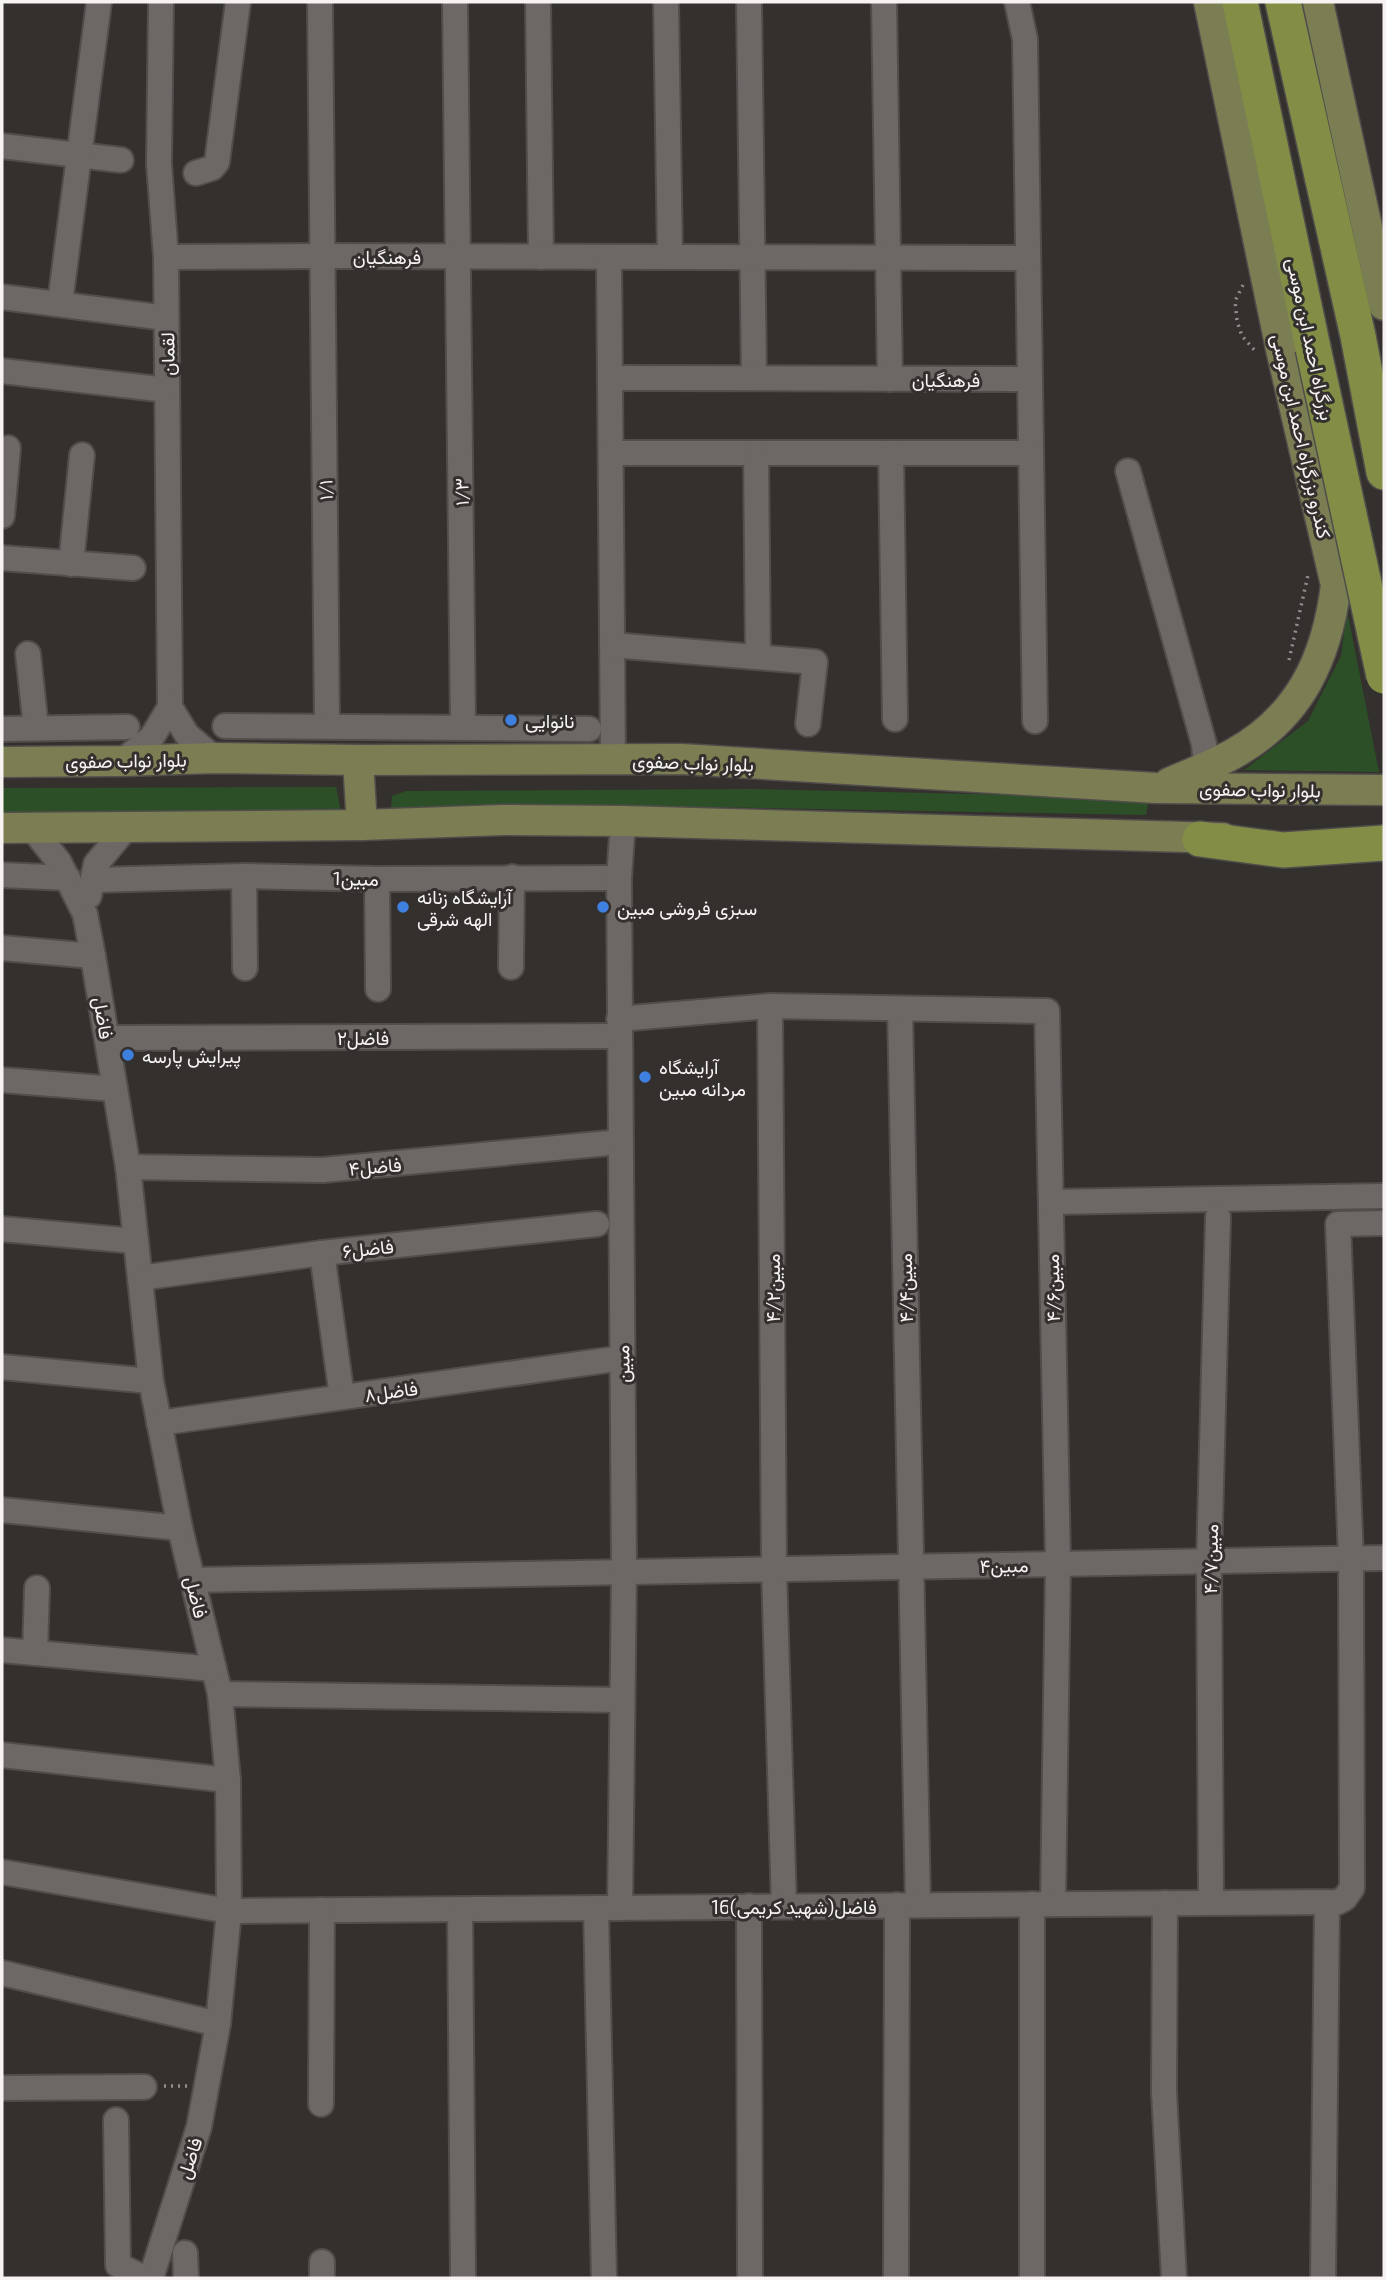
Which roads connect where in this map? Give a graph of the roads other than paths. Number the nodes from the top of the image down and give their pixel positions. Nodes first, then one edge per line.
1 (99, 2) edge
2 (161, 2) edge
3 (238, 2) edge
4 (320, 2) edge
5 (455, 2) edge
6 (538, 2) edge
7 (666, 2) edge
8 (749, 2) edge
9 (884, 2) edge
10 (1017, 2) edge
11 (1209, 2) edge
12 (1240, 2) edge
13 (1283, 2) edge
14 (1318, 2) edge
15 (2, 146) edge
16 (80, 155) junction
17 (121, 160) dead end
18 (195, 173) dead end
19 (322, 256) junction
20 (458, 256) junction
21 (166, 257) junction
22 (541, 257) junction
23 (609, 257) junction
24 (670, 257) junction
25 (753, 257) junction
26 (888, 258) junction
27 (1028, 258) junction
28 (2, 296) edge
29 (60, 303) junction
30 (1384, 305) edge
31 (166, 318) junction
32 (2, 371) edge
33 (610, 378) junction
34 (754, 379) junction
35 (890, 379) junction
36 (1030, 379) junction
37 (167, 390) junction
38 (8, 448) dead end
39 (611, 453) junction
40 (755, 453) junction
41 (891, 453) junction
42 (1031, 453) junction
43 (82, 454) dead end
44 (1128, 471) dead end
45 (1384, 472) edge
46 (2, 516) edge
47 (2, 558) edge
48 (71, 564) junction
49 (133, 568) dead end
50 (1336, 585) junction
51 (612, 645) junction
52 (1384, 651) edge
53 (28, 654) dead end
54 (758, 657) junction
55 (1384, 676) edge
56 (170, 706) junction
57 (895, 719) dead end
58 (1035, 722) dead end
59 (808, 724) dead end
60 (327, 725) junction
61 (225, 726) dead end
62 (127, 727) dead end
63 (464, 727) junction
64 (2, 729) edge
65 (36, 729) junction
66 (589, 729) dead end
67 (214, 758) junction
68 (613, 759) junction
69 (122, 761) junction
70 (358, 761) junction
71 (2, 762) edge
72 (1206, 766) junction
73 (1156, 788) junction
74 (1384, 790) edge
75 (623, 821) junction
76 (362, 825) junction
77 (2, 828) edge
78 (126, 828) junction
79 (1384, 828) edge
80 (33, 829) junction
81 (1200, 839) junction
82 (1384, 843) edge
83 (2, 875) edge
84 (244, 876) junction
85 (512, 877) junction
86 (68, 878) junction
87 (377, 878) junction
88 (619, 878) junction
89 (93, 880) junction
90 (85, 914) junction
91 (2, 948) edge
92 (93, 956) junction
93 (511, 967) dead end
94 (245, 968) dead end
95 (378, 989) dead end
96 (770, 1006) junction
97 (900, 1009) junction
98 (1046, 1011) joint
99 (619, 1028) junction
100 (107, 1038) junction
101 (2, 1080) edge
102 (115, 1089) junction
103 (620, 1142) junction
104 (128, 1167) junction
105 (1384, 1196) edge
106 (1051, 1202) junction
107 (1218, 1217) dead end
108 (1384, 1223) edge
109 (597, 1224) dead end
110 (2, 1229) edge
111 (135, 1241) junction
112 (322, 1253) junction
113 (140, 1278) junction
114 (622, 1358) junction
115 (2, 1367) edge
116 (151, 1381) junction
117 (342, 1398) junction
118 (159, 1423) junction
119 (2, 1510) edge
120 (180, 1528) junction
121 (1384, 1558) edge
122 (1351, 1559) junction
123 (1209, 1562) junction
124 (1058, 1564) junction
125 (910, 1567) junction
126 (774, 1569) junction
127 (624, 1572) junction
128 (194, 1580) junction
129 (37, 1587) dead end
130 (2, 1650) edge
131 (35, 1653) junction
132 (214, 1669) junction
133 (220, 1694) junction
134 (622, 1700) junction
135 (2, 1755) edge
136 (228, 1780) junction
137 (2, 1872) edge
138 (1211, 1902) junction
139 (1166, 1903) junction
140 (1327, 1903) junction
141 (1042, 1904) junction
142 (907, 1905) junction
143 (749, 1906) junction
144 (784, 1906) junction
145 (608, 1908) junction
146 (460, 1909) junction
147 (322, 1910) junction
148 (229, 1911) junction
149 (2, 1973) edge
150 (218, 2024) junction
151 (144, 2087) road end
152 (2, 2088) edge
153 (321, 2104) dead end
154 (116, 2120) dead end
155 (185, 2253) dead end
156 (144, 2278) edge
157 (151, 2278) edge
158 (186, 2278) edge
159 (463, 2278) edge
160 (604, 2278) edge
161 (750, 2278) edge
162 (896, 2278) edge
163 (1032, 2278) edge
164 (1174, 2278) edge
165 (1323, 2278) edge

1 - 16 street
2 - 21 street, لقمان
3 - 18 street
4 - 19 street, ۱/۱
5 - 20 street, ۱/۳
6 - 22 street
7 - 24 street
8 - 25 street
9 - 26 street
10 - 27 street
11 - 50 main road, کندرو بزرگراه احمد ابن موسی
12 - 55 highway, بزرگراه احمد ابن موسی, bridge
13 - 45 highway
14 - 30 main road
15 - 16 street
16 - 17 street
16 - 29 street
19 - 20 street, فرهنگیان
19 - 21 street, فرهنگیان
19 - 60 street, ۱/۱
20 - 22 street, فرهنگیان
20 - 63 street, ۱/۳
21 - 31 street, لقمان
22 - 23 street, فرهنگیان
23 - 24 street, فرهنگیان
23 - 33 street
24 - 25 street, فرهنگیان
25 - 26 street, فرهنگیان
25 - 34 street
26 - 27 street, فرهنگیان
26 - 35 street
27 - 36 street
28 - 29 street
29 - 31 street
31 - 37 street, لقمان
32 - 37 street
33 - 34 street, فرهنگیان
33 - 39 street
34 - 35 street, فرهنگیان
35 - 36 street, فرهنگیان
36 - 42 street
37 - 56 street, لقمان
38 - 46 street
39 - 40 street
39 - 51 street
40 - 41 street
40 - 54 street
41 - 42 street
41 - 57 street
42 - 58 street
43 - 48 street
44 - 72 street
47 - 48 street
48 - 49 street
50 - 52 main road
50 - 72 main road, کندرو بزرگراه احمد ابن موسی
51 - 54 street
51 - 68 street
53 - 65 street
54 - 59 street
56 - 67 street
56 - 69 street
60 - 61 street
60 - 63 street
62 - 65 street
63 - 66 street
64 - 65 street
67 - 69 main road, بلوار نواب صفوی
67 - 70 main road, بلوار نواب صفوی
68 - 70 main road, بلوار نواب صفوی
68 - 73 main road, بلوار نواب صفوی
69 - 71 main road, بلوار نواب صفوی
70 - 76 main road
72 - 73 main road, کندرو بزرگراه احمد ابن موسی
73 - 74 main road, بلوار نواب صفوی
75 - 76 main road
75 - 81 main road
75 - 88 street, مبین
76 - 78 main road
77 - 80 main road
78 - 80 main road
78 - 89 street, فاضل
79 - 81 main road
80 - 86 street, فاضل
81 - 82 highway
83 - 86 street
84 - 87 street, 1مبین
84 - 89 street, 1مبین
84 - 94 street
85 - 87 street, 1مبین
85 - 88 street, 1مبین
85 - 93 street
86 - 90 street, فاضل
87 - 95 street
88 - 99 street, مبین
89 - 90 street, فاضل
90 - 92 street, فاضل
91 - 92 street
92 - 100 street, فاضل
96 - 97 street, ۲فاضل
96 - 99 street, ۲فاضل
96 - 126 street, ۴/۲مبین
97 - 98 street, ۲فاضل
97 - 125 street, ۴/۴مبین
98 - 106 street, ۴/۶مبین
99 - 100 street, ۲فاضل
99 - 103 street, مبین
100 - 102 street, فاضل
101 - 102 street
102 - 104 street, فاضل
103 - 104 street, ۴فاضل
103 - 114 street, مبین
104 - 111 street, فاضل
105 - 106 street
106 - 124 street, ۴/۶مبین
107 - 123 street, ۴/۷مبین
108 - 122 street
109 - 112 street, ۶فاضل
110 - 111 street
111 - 113 street, فاضل
112 - 113 street, ۶فاضل
112 - 117 street
113 - 116 street, فاضل
114 - 117 street, ۸فاضل
114 - 127 street, مبین
115 - 116 street
116 - 118 street, فاضل
117 - 118 street, ۸فاضل
118 - 120 street, فاضل
119 - 120 street
120 - 128 street, فاضل
121 - 122 street, ۴مبین
122 - 123 street, ۴مبین
122 - 140 street
123 - 124 street, ۴مبین
123 - 138 street, ۴/۷مبین
124 - 125 street, ۴مبین
124 - 141 street, ۴/۶مبین
125 - 126 street, ۴مبین
125 - 142 street, ۴/۴مبین
126 - 127 street, ۴مبین
126 - 144 street, ۴/۲مبین
127 - 128 street, ۴مبین
127 - 134 street, مبین
128 - 132 street, فاضل
129 - 131 street
130 - 131 street
131 - 132 street
132 - 133 street, فاضل
133 - 134 street
133 - 136 street, فاضل
134 - 145 street, مبین
135 - 136 street
136 - 148 street, فاضل
137 - 148 street, 16فاضل(شهید کریمی)
138 - 139 street, 16فاضل(شهید کریمی)
138 - 140 street, 16فاضل(شهید کریمی)
139 - 141 street, 16فاضل(شهید کریمی)
139 - 164 street
140 - 165 street
141 - 142 street, 16فاضل(شهید کریمی)
141 - 163 street, ۴/۶مبین
142 - 144 street, 16فاضل(شهید کریمی)
142 - 162 street, ۴/۴مبین
143 - 144 street, 16فاضل(شهید کریمی)
143 - 145 street, 16فاضل(شهید کریمی)
143 - 161 street
145 - 146 street, 16فاضل(شهید کریمی)
145 - 160 street, مبین
146 - 147 street, 16فاضل(شهید کریمی)
146 - 159 street
147 - 148 street, 16فاضل(شهید کریمی)
147 - 153 street
148 - 150 street, فاضل
149 - 150 street
150 - 157 street, فاضل
151 - 152 street
154 - 156 street
155 - 158 street

